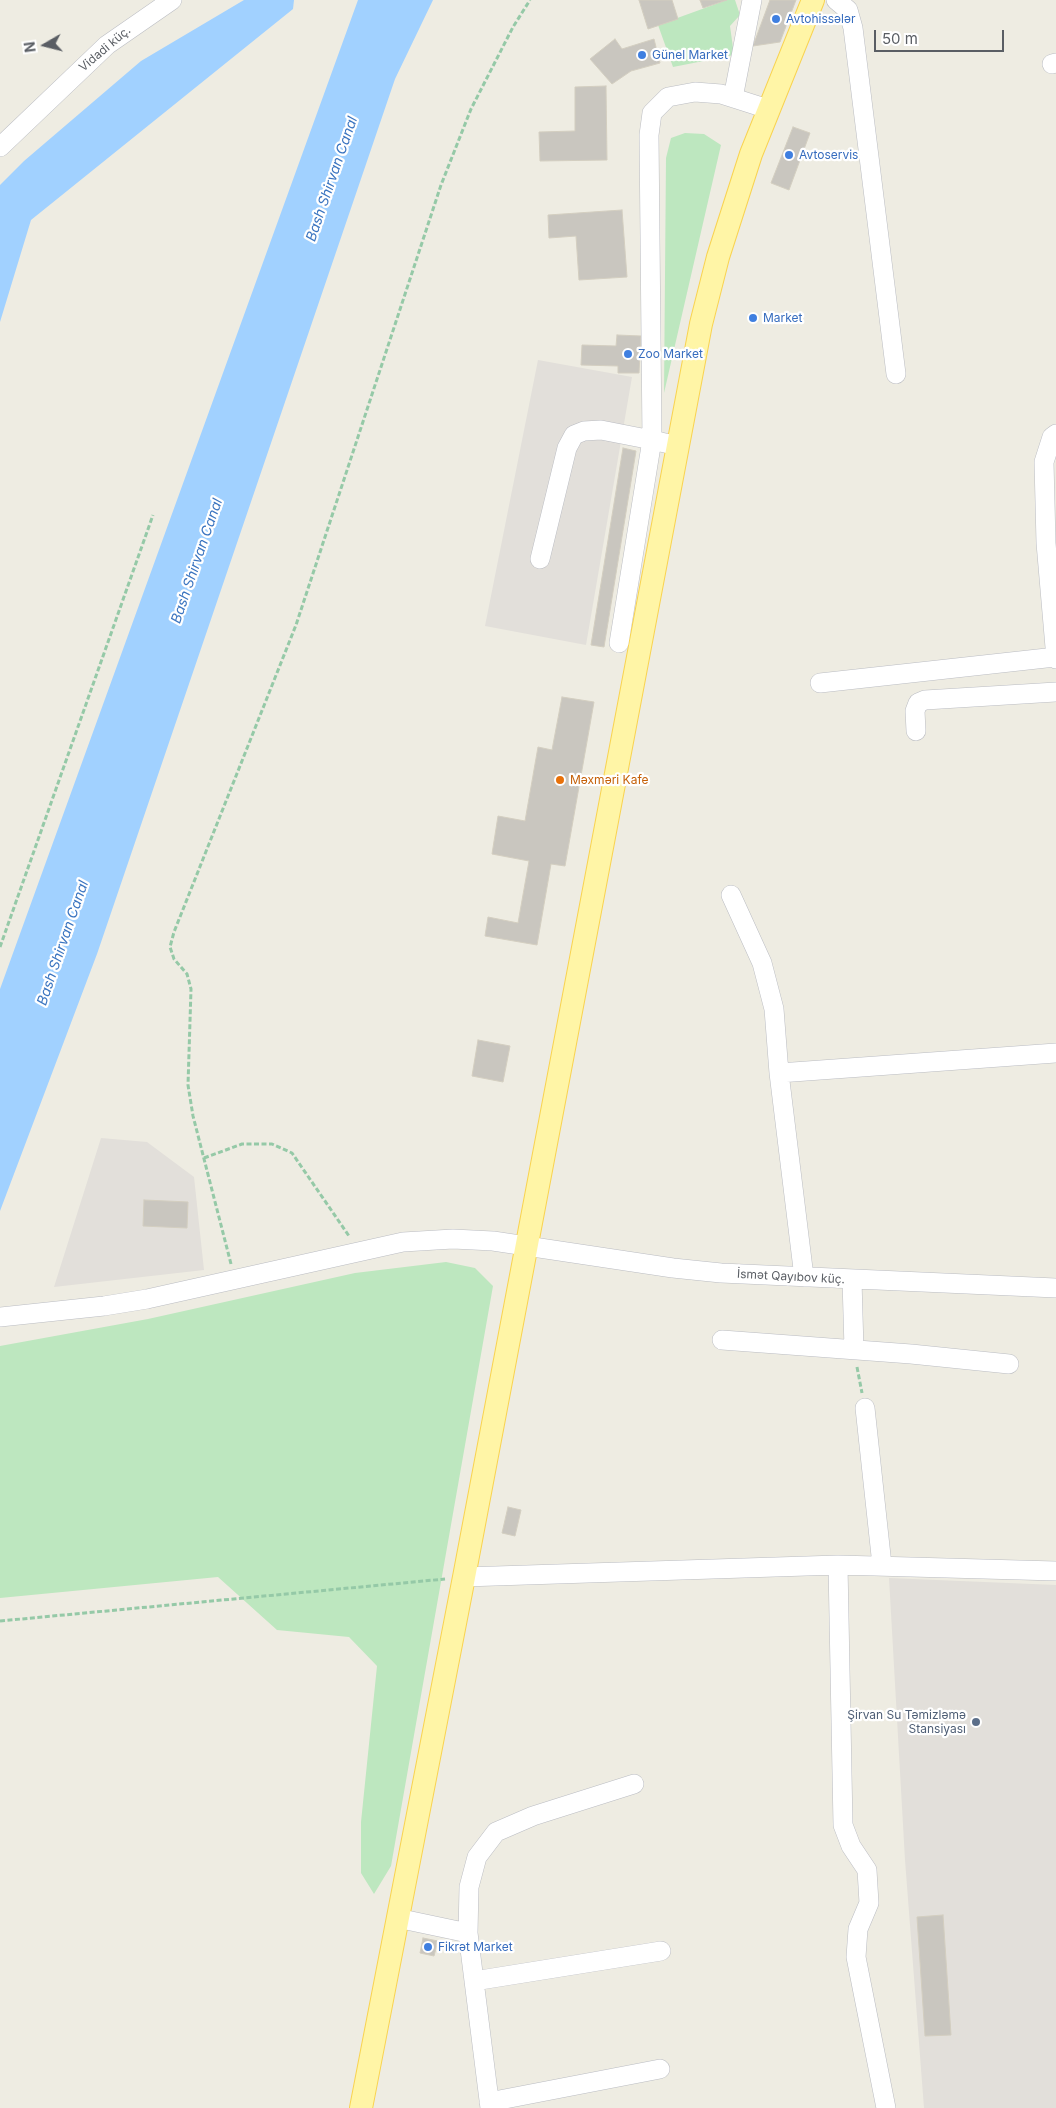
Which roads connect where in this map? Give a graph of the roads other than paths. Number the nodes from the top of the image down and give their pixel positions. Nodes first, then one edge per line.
1 (172, 0) edge
2 (752, 0) edge
3 (813, 0) edge
4 (836, 0) edge
5 (733, 98) junction
6 (768, 109) junction
7 (0, 147) edge
8 (896, 374) dead end
9 (1056, 434) edge
10 (652, 440) junction
11 (678, 446) junction
12 (540, 559) dead end
13 (619, 643) dead end
14 (1056, 658) edge
15 (820, 683) dead end
16 (1056, 692) edge
17 (916, 731) dead end
18 (731, 895) dead end
19 (1056, 1053) edge
20 (779, 1073) junction
21 (527, 1245) junction
22 (804, 1277) junction
23 (852, 1280) junction
24 (1056, 1288) edge
25 (0, 1317) edge
26 (722, 1340) dead end
27 (854, 1349) junction
28 (1009, 1364) dead end
29 (865, 1408) road end
30 (838, 1565) junction
31 (882, 1565) junction
32 (1056, 1571) edge
33 (464, 1577) junction
34 (634, 1784) dead end
35 (397, 1918) junction
36 (468, 1933) junction
37 (661, 1951) dead end
38 (474, 1981) junction
39 (660, 2069) dead end
40 (489, 2105) edge
41 (361, 2108) edge
42 (886, 2108) edge

1 - 7 street, Vidadi küç.
2 - 5 street
3 - 6 main road
4 - 8 street
5 - 6 street
5 - 10 street
6 - 11 main road
9 - 14 street
10 - 11 street
10 - 12 street
10 - 13 street
11 - 21 main road
14 - 15 street
16 - 17 street
18 - 20 street
19 - 20 street
20 - 22 street
21 - 22 street, İsmət Qayıbov küç.
21 - 25 street, İsmət Qayıbov küç.
21 - 33 main road
22 - 23 street, İsmət Qayıbov küç.
23 - 24 street, İsmət Qayıbov küç.
23 - 27 street
26 - 27 street
27 - 28 street
29 - 31 street
30 - 31 street
30 - 33 street
30 - 42 street
31 - 32 street
33 - 35 main road
34 - 36 street
35 - 36 street
35 - 41 main road
36 - 38 street
37 - 38 street
38 - 40 street
39 - 40 street

